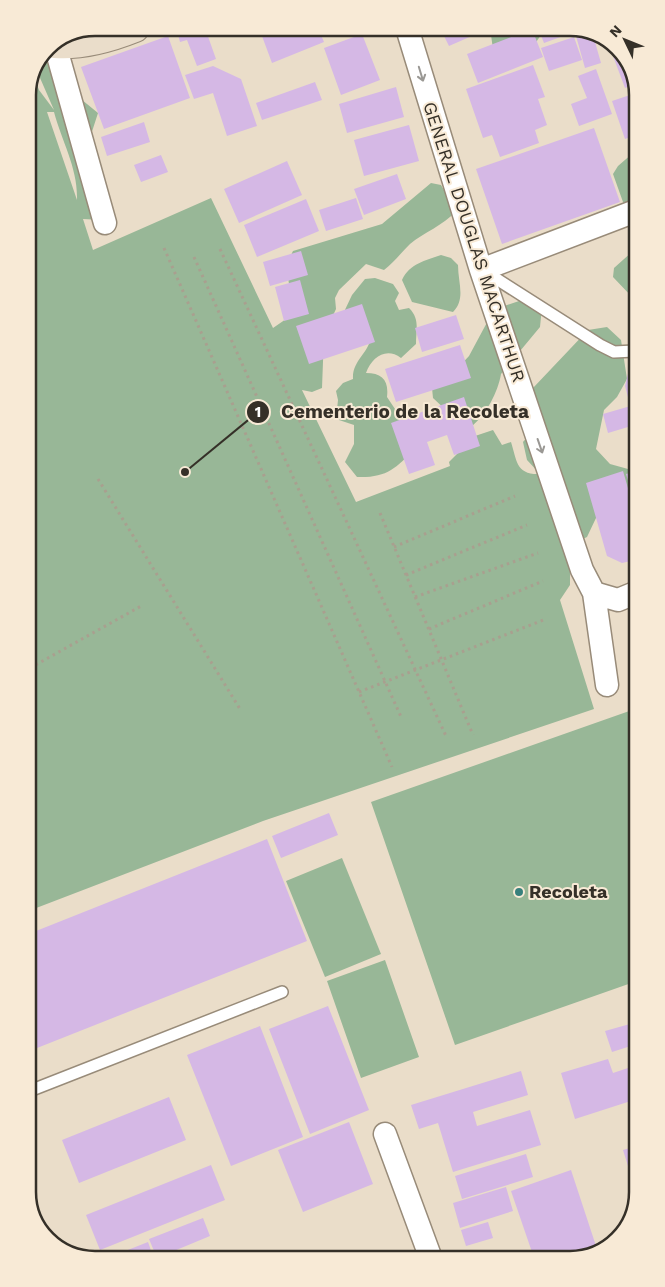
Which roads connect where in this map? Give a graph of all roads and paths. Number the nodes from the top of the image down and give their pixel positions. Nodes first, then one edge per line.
1 (113, 36) edge
2 (409, 36) edge
3 (67, 44) edge
4 (57, 50) edge
5 (629, 214) edge
6 (105, 223) dead end
7 (164, 248) dead end
8 (220, 249) dead end
9 (194, 257) dead end
10 (481, 270) junction
11 (629, 351) edge
12 (98, 478) dead end
13 (515, 496) dead end
14 (380, 513) dead end
15 (527, 525) dead end
16 (394, 547) junction
17 (538, 553) dead end
18 (406, 575) junction
19 (543, 580) dead end
20 (594, 593) junction
21 (629, 595) edge
22 (415, 597) junction
23 (143, 605) dead end
24 (546, 619) dead end
25 (429, 629) junction
26 (440, 660) junction
27 (36, 665) edge
28 (415, 671) junction
29 (386, 682) junction
30 (606, 685) dead end
31 (359, 692) junction
32 (240, 709) dead end
33 (402, 719) dead end
34 (473, 735) dead end
35 (446, 736) dead end
36 (392, 767) dead end
37 (282, 992) dead end
38 (36, 1088) edge
39 (385, 1134) dead end
40 (428, 1251) edge

1 - 3 street
2 -> 10 street, GENERAL DOUGLAS MACARTHUR
4 - 6 street
5 - 10 street
7 - 31 path
8 - 28 path
9 - 29 path
10 - 11 lane
10 -> 20 street, GENERAL DOUGLAS MACARTHUR
12 - 32 path
13 - 16 path
14 - 16 path
15 - 18 path
16 - 18 path
17 - 22 path
18 - 22 path
19 - 25 path
20 - 21 street
20 - 30 street, GENERAL DOUGLAS MACARTHUR
22 - 25 path
23 - 27 path
24 - 26 path
25 - 26 path
26 - 28 path
26 - 34 path
28 - 29 path
28 - 35 path
29 - 31 path
29 - 33 path
31 - 36 path
37 - 38 lane
39 - 40 street

